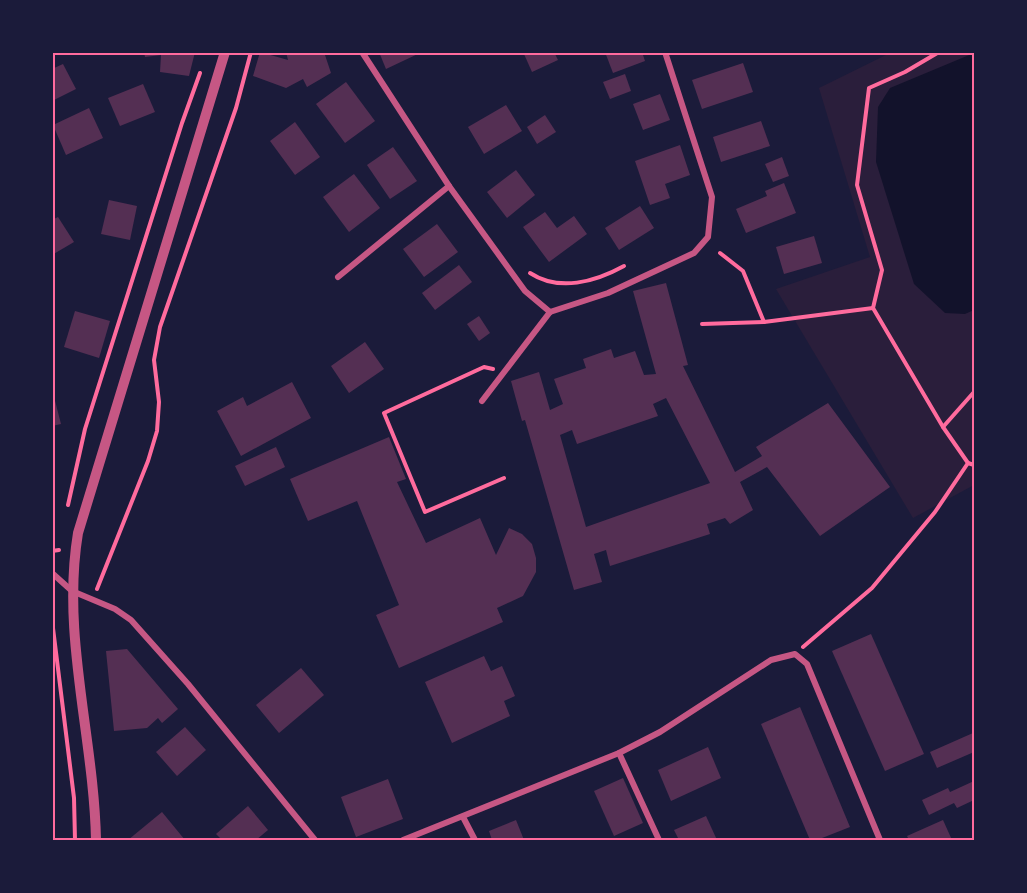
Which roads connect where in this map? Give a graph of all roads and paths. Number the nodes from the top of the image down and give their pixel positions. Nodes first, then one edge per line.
1 (225, 52) edge
2 (251, 52) edge
3 (362, 52) edge
4 (664, 52) edge
5 (939, 52) edge
6 (203, 67) dead end
7 (450, 186) junction
8 (720, 254) dead end
9 (523, 266) dead end
10 (624, 266) dead end
11 (338, 277) dead end
12 (873, 308) junction
13 (550, 312) junction
14 (764, 322) junction
15 (702, 324) dead end
16 (504, 371) junction
17 (975, 392) edge
18 (482, 401) dead end
19 (943, 427) junction
20 (968, 463) junction
21 (975, 465) edge
22 (504, 478) dead end
23 (68, 507) dead end
24 (61, 541) dead end
25 (52, 551) edge
26 (52, 573) edge
27 (72, 591) junction
28 (94, 602) junction
29 (52, 620) edge
30 (795, 654) junction
31 (619, 753) junction
32 (463, 817) junction
33 (75, 840) edge
34 (96, 840) edge
35 (315, 840) edge
36 (403, 840) edge
37 (475, 840) edge
38 (658, 840) edge
39 (880, 840) edge

1 - 27 street
2 - 28 path
3 - 7 street
4 - 13 street
5 - 12 path
6 - 23 path
7 - 11 street
7 - 13 street
8 - 14 path
9 - 10 path
12 - 14 path
12 - 19 path
13 - 16 street
14 - 15 path
16 - 18 street
16 - 22 path
17 - 19 path
19 - 20 path
20 - 21 path
20 - 30 path
24 - 25 path
26 - 27 street
27 - 28 street
27 - 34 street
28 - 35 street
29 - 33 path
30 - 31 street
30 - 39 street
31 - 32 street
31 - 38 street
32 - 36 street
32 - 37 street

